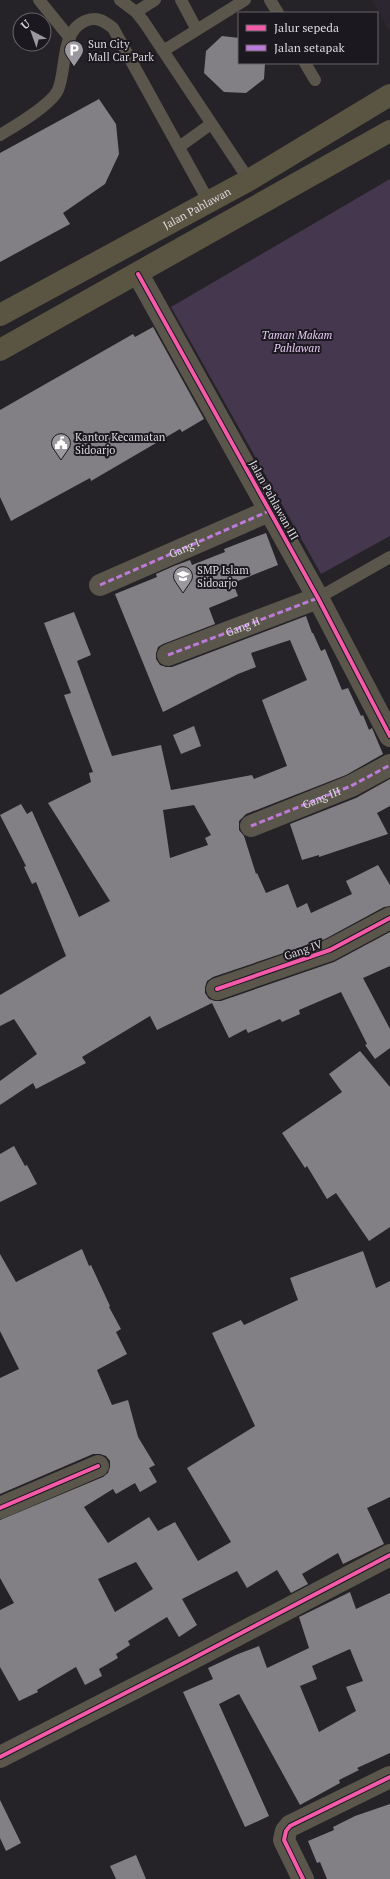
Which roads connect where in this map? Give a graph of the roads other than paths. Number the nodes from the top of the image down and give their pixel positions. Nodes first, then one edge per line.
1 (39, 0) edge
2 (120, 0) edge
3 (155, 0) edge
4 (181, 0) edge
5 (245, 0) edge
6 (270, 0) edge
7 (136, 12) junction
8 (277, 12) edge
9 (197, 30) junction
10 (70, 38) junction
11 (163, 51) junction
12 (306, 64) edge
13 (315, 80) dead end
14 (390, 95) edge
15 (211, 124) junction
16 (390, 131) edge
17 (0, 135) edge
18 (179, 147) junction
19 (249, 180) junction
20 (209, 202) junction
21 (138, 274) junction
22 (0, 315) edge
23 (0, 350) edge
24 (269, 511) junction
25 (390, 556) edge
26 (100, 586) dead end
27 (318, 598) junction
28 (168, 655) dead end
29 (390, 736) edge
30 (390, 765) edge
31 (251, 826) dead end
32 (390, 918) edge
33 (217, 989) dead end
34 (98, 1466) dead end
35 (0, 1508) edge
36 (390, 1555) edge
37 (0, 1757) edge
38 (390, 1777) edge
39 (303, 1879) edge

1 - 10 lane
2 - 7 lane
3 - 7 lane
4 - 9 lane
5 - 9 lane
6 - 8 lane
7 - 11 lane
9 - 11 lane
10 - 17 lane
10 - 18 lane
11 - 15 lane
12 - 13 lane
14 - 19 main road, Jalan Pahlawan
15 - 18 lane
15 - 19 lane
16 - 21 main road
18 - 20 lane
19 - 20 main road, Jalan Pahlawan
20 - 22 main road, Jalan Pahlawan
21 - 23 main road
21 - 24 street, Jalan Pahlawan III
24 - 26 street, Gang I
24 - 27 street, Jalan Pahlawan III
25 - 27 lane
27 - 28 street, Gang II
27 - 29 street, Jalan Pahlawan III
30 - 31 street, Gang III
32 - 33 street, Gang IV
34 - 35 street
36 - 37 street
38 - 39 street

